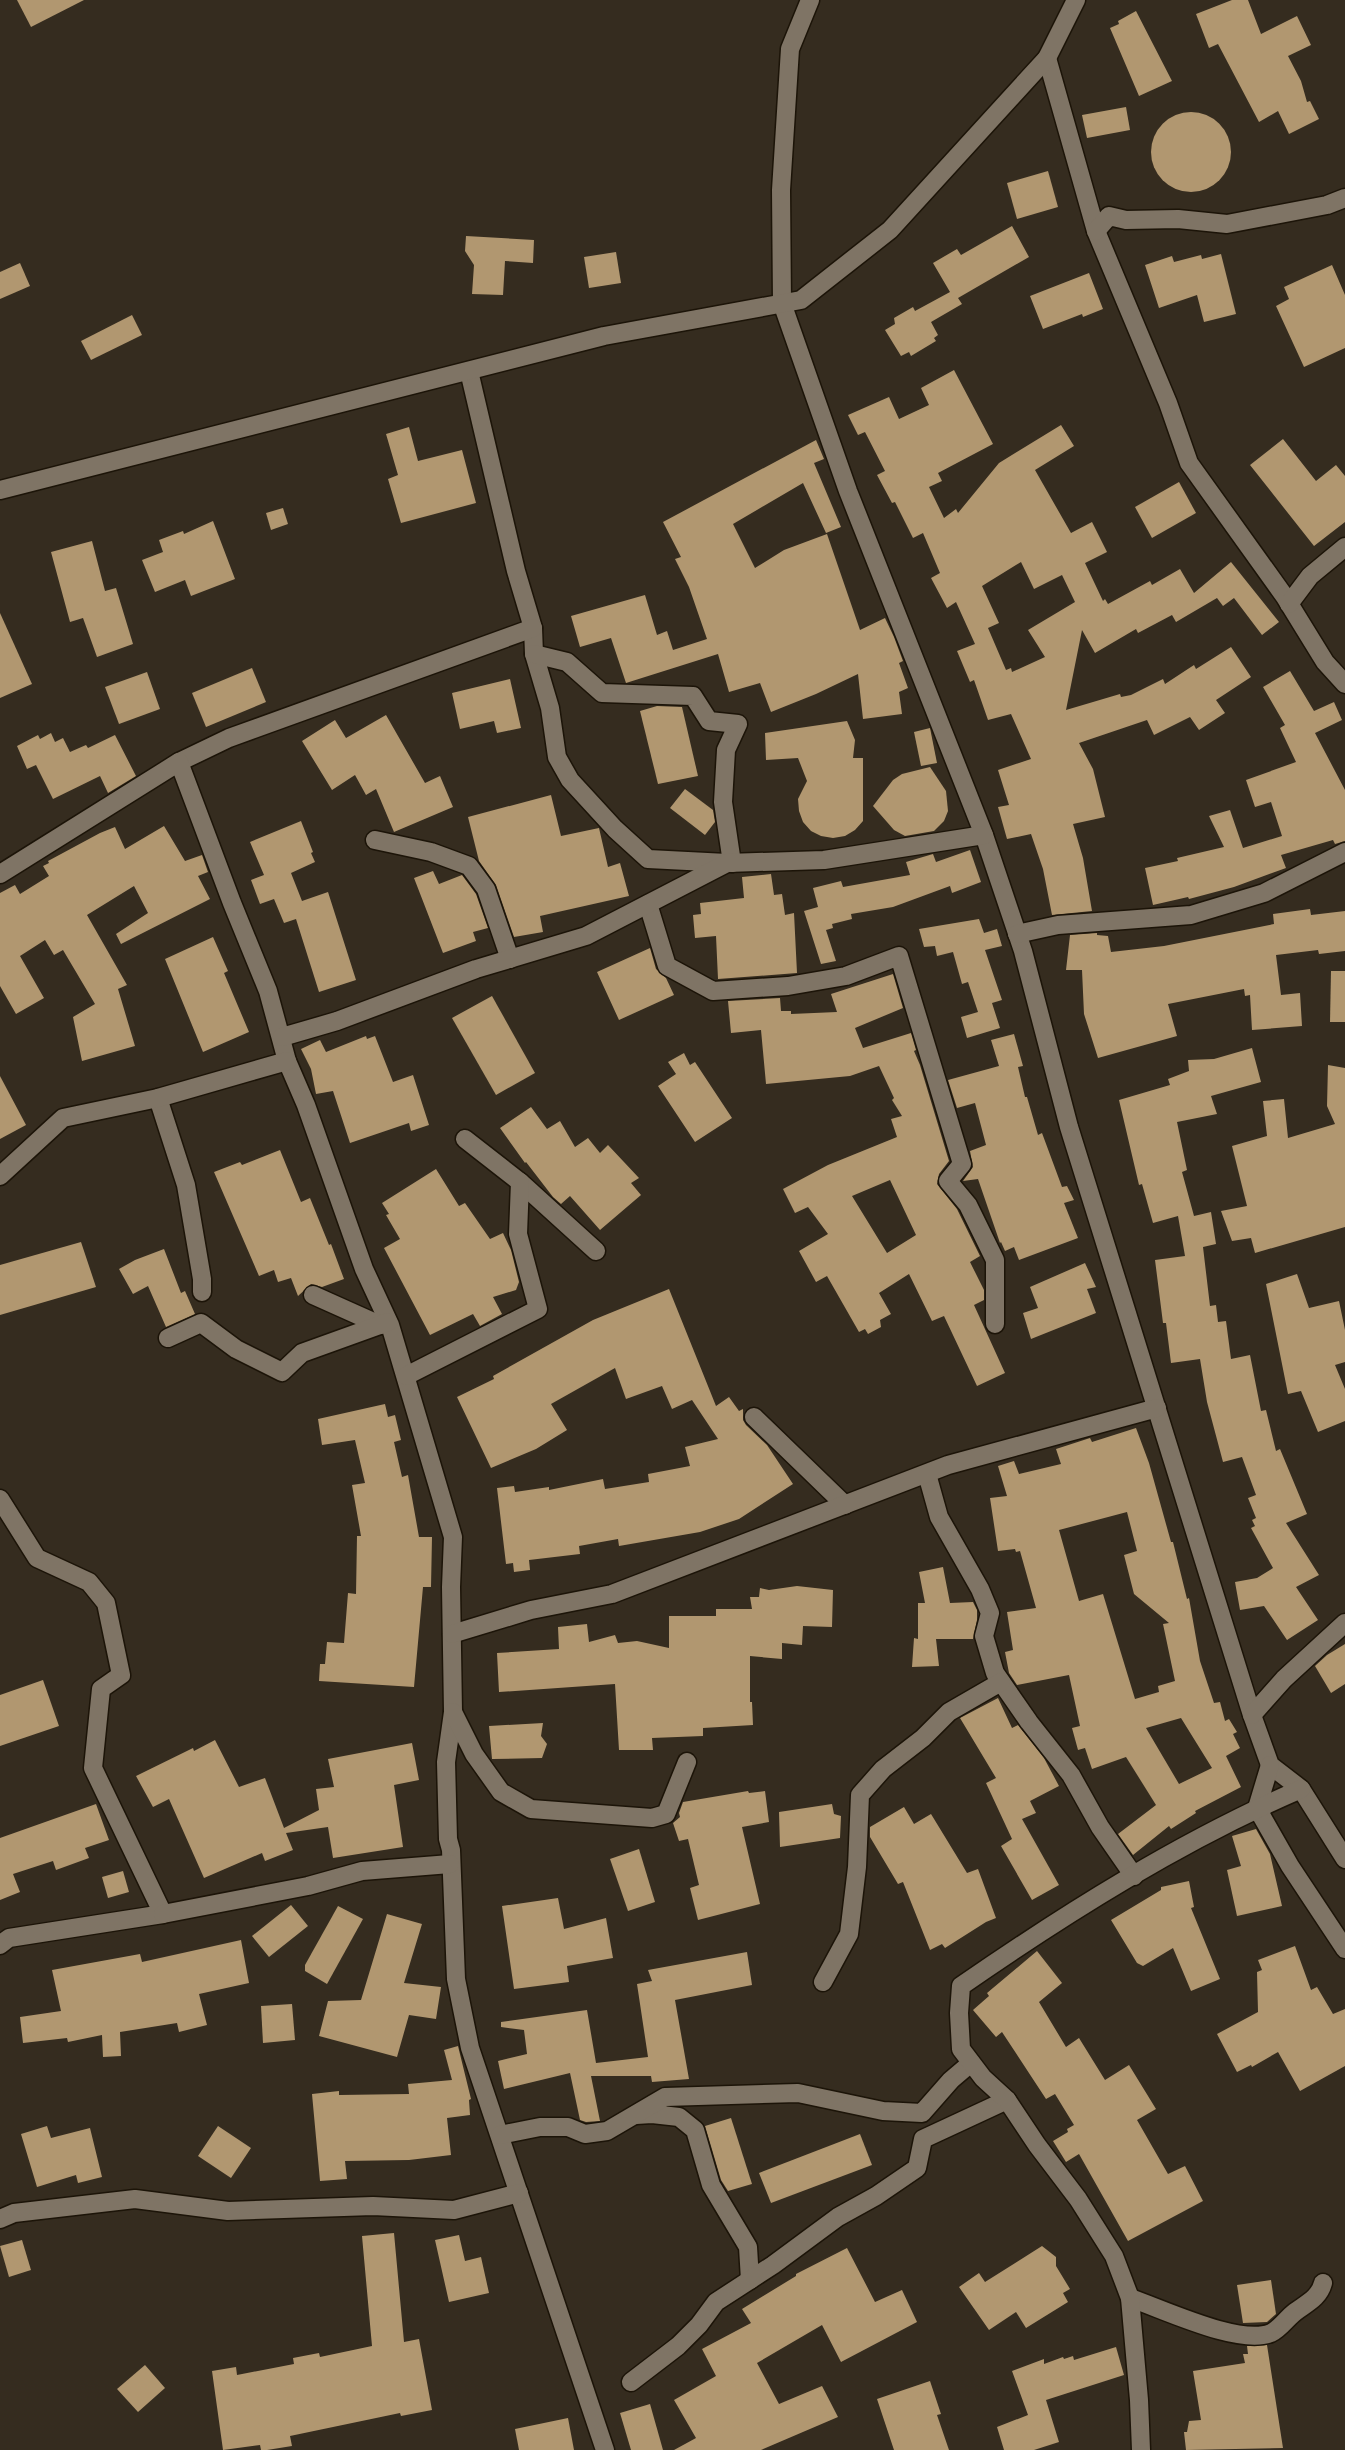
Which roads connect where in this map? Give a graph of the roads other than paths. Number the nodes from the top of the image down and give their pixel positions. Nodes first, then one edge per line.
1 (810, 0) edge
2 (1076, 0) edge
3 (1047, 58) junction
4 (1345, 198) edge
5 (1096, 231) junction
6 (782, 303) junction
7 (469, 371) junction
8 (0, 490) edge
9 (1345, 547) edge
10 (1289, 604) junction
11 (533, 628) junction
12 (534, 654) junction
13 (1345, 684) edge
14 (180, 762) junction
15 (984, 835) junction
16 (375, 840) dead end
17 (1345, 852) edge
18 (730, 863) junction
19 (0, 874) edge
20 (648, 904) junction
21 (1017, 934) junction
22 (510, 959) junction
23 (282, 1037) junction
24 (287, 1061) junction
25 (158, 1098) junction
26 (465, 1139) dead end
27 (0, 1176) edge
28 (520, 1182) junction
29 (596, 1251) dead end
30 (202, 1292) dead end
31 (313, 1295) dead end
32 (384, 1324) junction
33 (995, 1324) dead end
34 (168, 1338) dead end
35 (406, 1376) junction
36 (1157, 1407) junction
37 (754, 1417) dead end
38 (927, 1474) junction
39 (0, 1499) edge
40 (845, 1505) junction
41 (1345, 1623) edge
42 (452, 1634) junction
43 (1001, 1682) junction
44 (453, 1712) junction
45 (1252, 1715) junction
46 (687, 1762) dead end
47 (1270, 1765) junction
48 (1301, 1789) junction
49 (1257, 1808) junction
50 (1345, 1858) edge
51 (450, 1864) junction
52 (1134, 1875) junction
53 (163, 1914) junction
54 (0, 1944) edge
55 (1345, 1949) edge
56 (823, 1982) dead end
57 (971, 2063) junction
58 (1007, 2100) junction
59 (631, 2115) junction
60 (500, 2135) junction
61 (519, 2193) junction
62 (0, 2219) edge
63 (750, 2280) junction
64 (1323, 2283) dead end
65 (1130, 2298) junction
66 (631, 2382) dead end
67 (605, 2450) edge
68 (1141, 2450) edge

1 - 6 street
2 - 3 street
3 - 5 street
3 - 6 street
4 - 5 street
5 - 10 street
6 - 7 street
6 - 15 street
7 - 8 street
7 - 11 street
9 - 10 street
10 - 13 street
11 - 12 street
11 - 14 street
12 - 18 street
12 - 18 street
14 - 19 street
14 - 23 street
15 - 18 street
15 - 21 street
16 - 22 street
17 - 21 street
18 - 20 street
20 - 22 street
20 - 33 street
21 - 36 street
22 - 23 street
23 - 24 street
24 - 25 street
24 - 32 street
25 - 27 street
25 - 30 street
26 - 28 street
28 - 29 street
28 - 35 street
31 - 32 street
32 - 34 street
32 - 35 street
35 - 42 street
36 - 38 street
36 - 45 street
37 - 40 street
38 - 40 street
38 - 43 street
39 - 53 street
40 - 42 street
41 - 45 street
42 - 44 street
43 - 52 street
43 - 56 street
44 - 46 street
44 - 51 street
45 - 47 street
47 - 48 street
47 - 49 street
48 - 49 street
48 - 50 street
49 - 52 street
49 - 55 street
51 - 53 street
51 - 60 street
52 - 57 street
53 - 54 street
57 - 58 street
57 - 59 street
58 - 63 street
58 - 65 street
59 - 60 street
59 - 63 street
60 - 61 street
61 - 62 street
61 - 67 street
63 - 66 street
64 - 65 street
65 - 68 street

